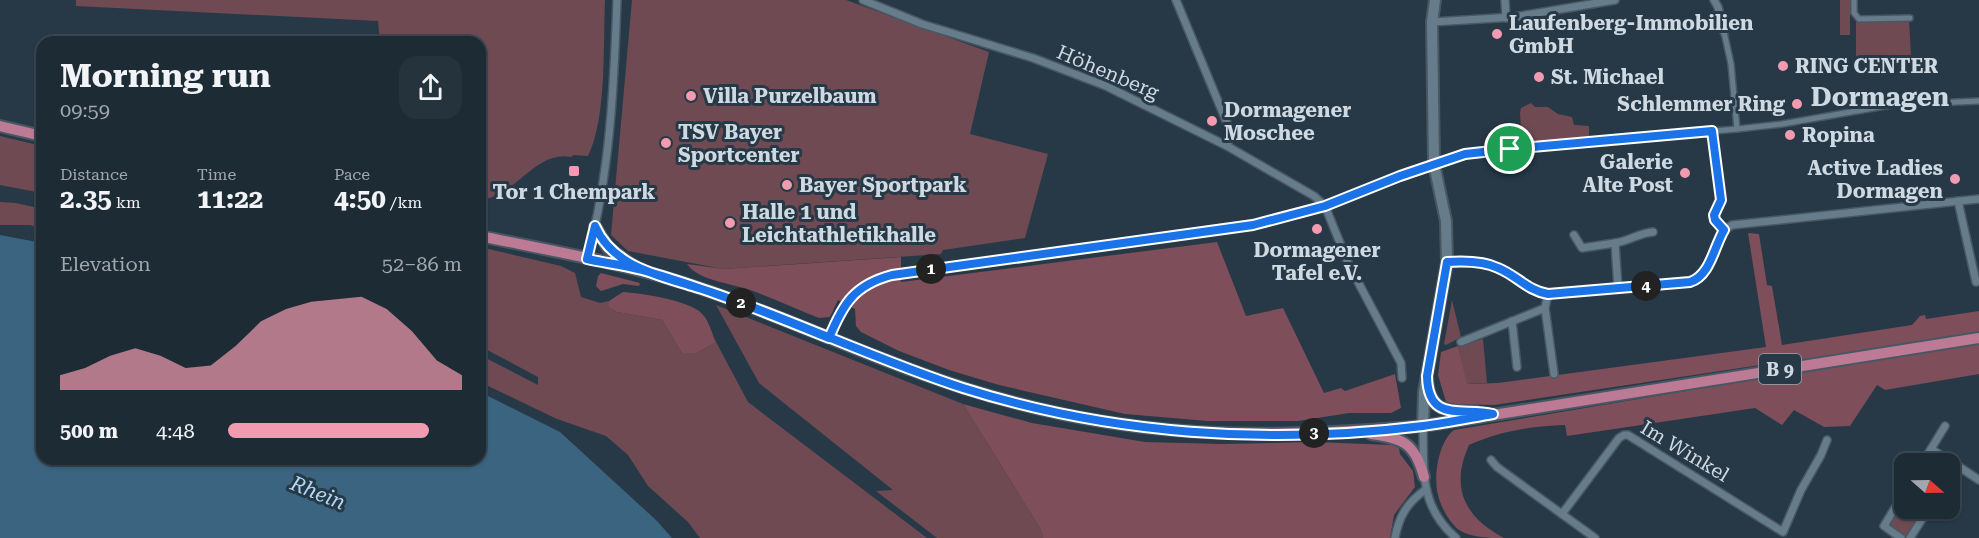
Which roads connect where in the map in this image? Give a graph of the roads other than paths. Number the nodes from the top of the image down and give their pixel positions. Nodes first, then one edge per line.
1 (617, 0) edge
2 (863, 0) edge
3 (1176, 0) edge
4 (1435, 0) edge
5 (1505, 0) edge
6 (1616, 0) edge
7 (1714, 0) edge
8 (1854, 0) edge
9 (1506, 18) junction
10 (1910, 18) dead end
11 (1432, 22) junction
12 (1724, 32) joint
13 (1979, 101) edge
14 (0, 126) edge
15 (1737, 129) junction
16 (1712, 131) junction
17 (36, 135) edge
18 (1227, 146) junction
19 (1434, 164) junction
20 (1979, 199) edge
21 (1958, 201) junction
22 (1325, 206) junction
23 (595, 226) junction
24 (1724, 230) junction
25 (1653, 232) dead end
26 (1574, 235) dead end
27 (486, 237) edge
28 (1615, 243) junction
29 (587, 259) junction
30 (1447, 262) junction
31 (639, 269) junction
32 (1976, 282) dead end
33 (1618, 288) junction
34 (1548, 294) junction
35 (1545, 308) junction
36 (1512, 321) junction
37 (829, 338) junction
38 (1979, 338) edge
39 (1461, 342) dead end
40 (1517, 368) dead end
41 (1554, 374) dead end
42 (1427, 376) junction
43 (1402, 378) dead end
44 (1493, 414) junction
45 (1424, 426) junction
46 (1945, 426) dead end
47 (1356, 432) junction
48 (1827, 440) dead end
49 (1931, 449) junction
50 (1929, 453) edge
51 (1937, 453) edge
52 (1491, 460) dead end
53 (1960, 467) edge
54 (1424, 477) junction
55 (1979, 480) edge
56 (1425, 490) junction
57 (1894, 509) edge
58 (1562, 514) junction
59 (1922, 519) edge
60 (1781, 535) edge
61 (1395, 538) edge
62 (1456, 538) edge
63 (1595, 538) edge
64 (1901, 538) edge
65 (1910, 538) edge

1 - 23 street
2 - 18 street, Höhenberg
3 - 18 street
4 - 11 main road
5 - 9 street
6 - 9 street
7 - 12 street
8 - 10 street
9 - 11 street
11 - 19 main road
12 - 15 street
13 - 15 street
14 - 17 main road
15 - 16 street
16 - 19 street
16 - 24 street
18 - 22 street, Höhenberg
19 - 22 street
19 - 30 main road
20 - 21 street
21 - 24 street
21 - 32 street
22 - 37 street
22 - 43 street
23 - 29 street
23 - 31 main road
24 - 33 street
25 - 28 street
26 - 28 street
27 - 29 main road, B 9
28 - 33 street
29 - 31 main road, B 9
30 - 34 street
30 - 42 main road
31 - 37 main road, B 9
33 - 34 street
34 - 35 street
35 - 36 street
35 - 41 street
36 - 39 street
36 - 40 street
37 - 47 main road, B 9
38 - 44 main road, B 9
42 - 44 main road
42 - 45 main road
44 - 45 main road, B 9
45 - 47 main road, B 9
45 - 54 street
46 - 49 street
47 - 54 main road
48 - 60 street, Im Winkel
49 - 50 street
49 - 51 street
52 - 58 street
53 - 55 street
54 - 56 street
56 - 61 street
56 - 62 street
57 - 64 street
58 - 60 street, Im Winkel
58 - 63 street
59 - 65 street

